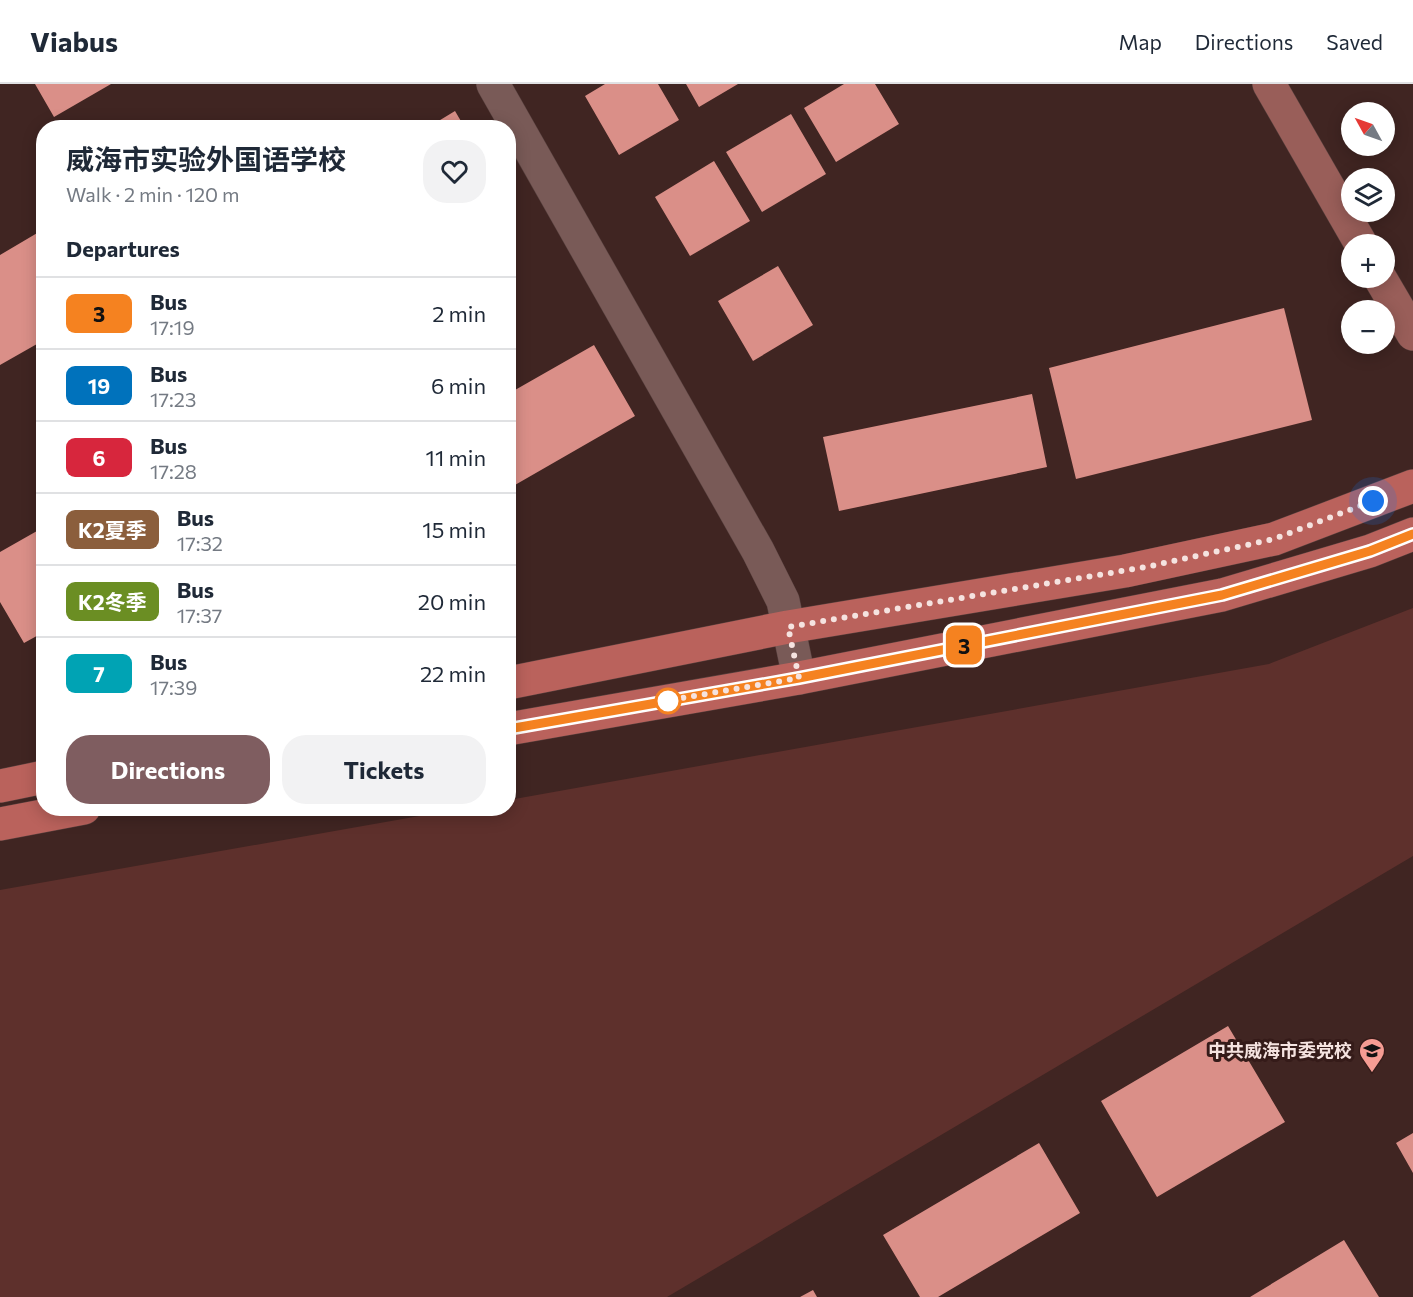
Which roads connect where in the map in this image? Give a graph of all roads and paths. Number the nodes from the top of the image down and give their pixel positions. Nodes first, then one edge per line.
1 (494, 84) edge
2 (1269, 84) edge
3 (514, 120) edge
4 (516, 123) edge
5 (1355, 234) edge
6 (1386, 288) edge
7 (1413, 334) edge
8 (1413, 486) edge
9 (1413, 534) edge
10 (788, 627) junction
11 (799, 678) junction
12 (516, 681) edge
13 (516, 728) edge
14 (36, 779) edge
15 (0, 786) edge
16 (42, 816) edge
17 (0, 824) edge

1 - 3 street
2 - 5 street
4 - 10 street
6 - 7 street
8 - 10 main road
9 - 11 main road
10 - 11 street
10 - 12 main road
11 - 13 main road
14 - 15 main road
16 - 17 main road

